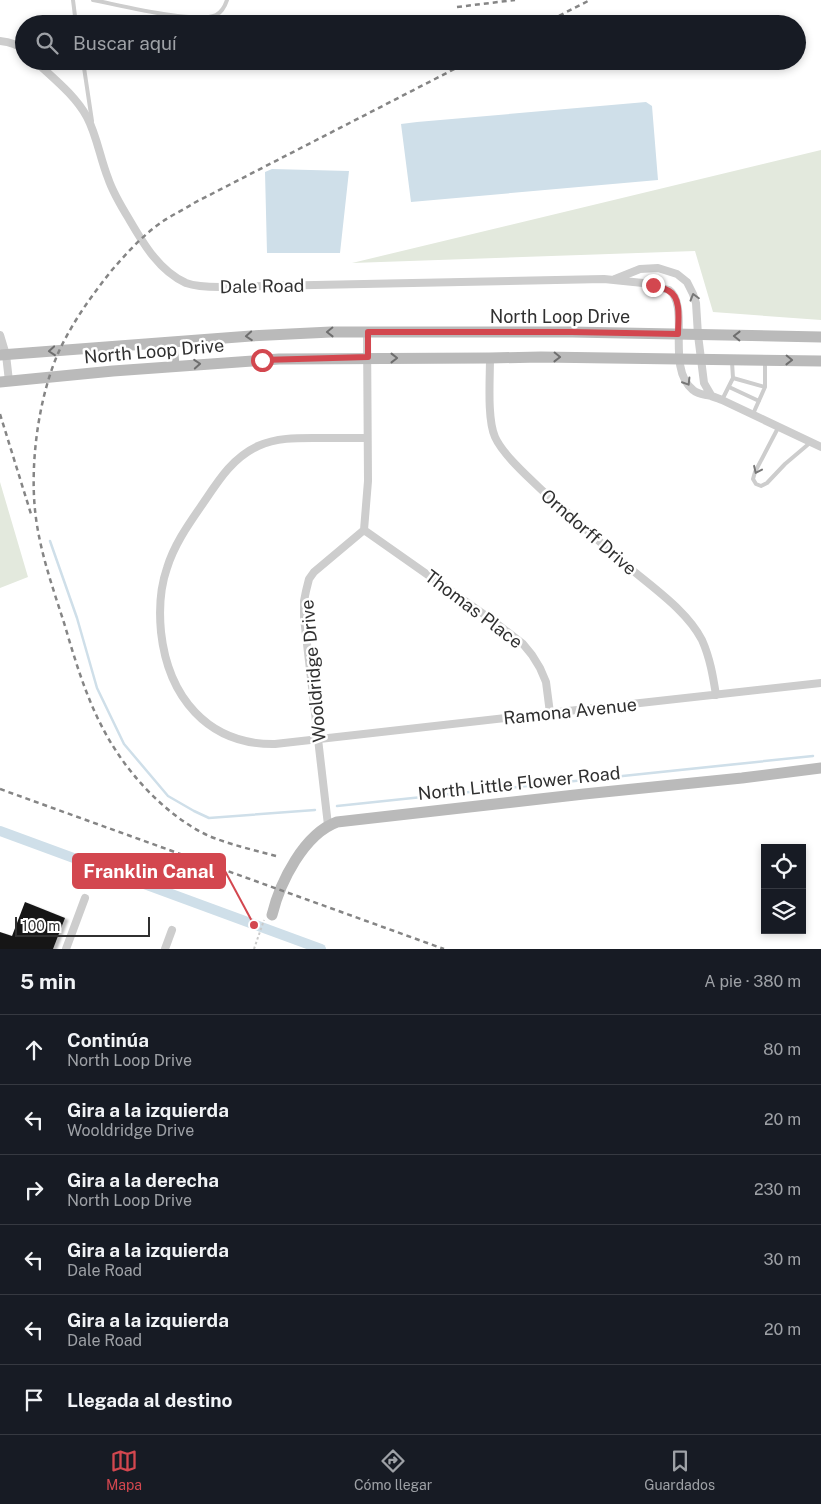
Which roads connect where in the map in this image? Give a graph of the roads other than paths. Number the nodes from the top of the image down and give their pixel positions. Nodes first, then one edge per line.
1 (72, 0) edge
2 (93, 0) edge
3 (227, 0) edge
4 (74, 15) edge
5 (179, 15) edge
6 (217, 15) edge
7 (0, 41) edge
8 (15, 44) edge
9 (45, 70) edge
10 (84, 70) edge
11 (93, 131) junction
12 (613, 280) junction
13 (368, 332) junction
14 (678, 334) junction
15 (0, 335) edge
16 (698, 335) junction
17 (821, 337) edge
18 (172, 342) junction
19 (3, 355) edge
20 (368, 357) junction
21 (490, 358) junction
22 (679, 359) junction
23 (701, 359) junction
24 (732, 360) junction
25 (765, 360) junction
26 (821, 361) edge
27 (174, 366) junction
28 (733, 378) junction
29 (5, 382) edge
30 (729, 387) junction
31 (765, 387) junction
32 (711, 396) junction
33 (722, 400) junction
34 (759, 402) junction
35 (753, 414) junction
36 (780, 426) junction
37 (367, 438) junction
38 (811, 442) junction
39 (821, 447) edge
40 (364, 530) junction
41 (821, 683) edge
42 (716, 695) junction
43 (550, 712) junction
44 (318, 739) junction
45 (821, 768) edge
46 (328, 825) junction
47 (85, 898) dead end
48 (268, 918) road end
49 (172, 930) dead end
50 (68, 948) edge
51 (165, 949) edge

1 - 4 lane
2 - 5 lane
3 - 6 lane
7 - 8 street
9 - 11 street, Dale Road
10 - 11 lane
11 - 12 street, Dale Road
12 - 14 street, Dale Road
16 -> 12 street, Dale Road
13 - 14 main road, North Loop Drive
13 -> 18 main road, North Loop Drive
13 - 20 street
14 - 16 main road, North Loop Drive
14 - 22 street, Dale Road
15 - 19 street
17 -> 16 main road, North Loop Drive
16 - 23 street, Dale Road
18 -> 19 main road, North Loop Drive
18 - 27 main road
19 - 29 street
20 -> 21 main road, North Loop Drive
27 -> 20 main road, North Loop Drive
20 - 37 street
21 -> 22 main road, North Loop Drive
21 - 42 street, Orndorff Drive
22 - 23 main road, North Loop Drive
22 -> 32 street, Dale Road
23 - 24 main road, North Loop Drive
23 - 32 street, Dale Road
24 - 25 main road, North Loop Drive
24 - 28 lane
25 -> 26 main road, North Loop Drive
25 - 31 lane
27 - 29 main road, North Loop Drive
28 - 30 lane
28 - 31 lane
30 - 33 lane
30 - 34 lane
31 - 34 lane
32 - 33 street, Dale Road
33 - 35 street, Dale Road
34 - 35 lane
35 - 36 street, Dale Road
36 - 38 street, Dale Road
36 -> 38 lane
37 - 40 street
37 - 44 street, Ramona Avenue
38 - 39 street, Dale Road
40 - 43 street, Thomas Place
40 - 44 street, Wooldridge Drive
41 - 42 street, Ramona Avenue
42 - 43 street, Ramona Avenue
43 - 44 street, Ramona Avenue
44 - 46 street, Wooldridge Drive
45 - 46 main road, North Little Flower Road
46 - 48 main road, North Little Flower Road
47 - 50 street
49 - 51 street

